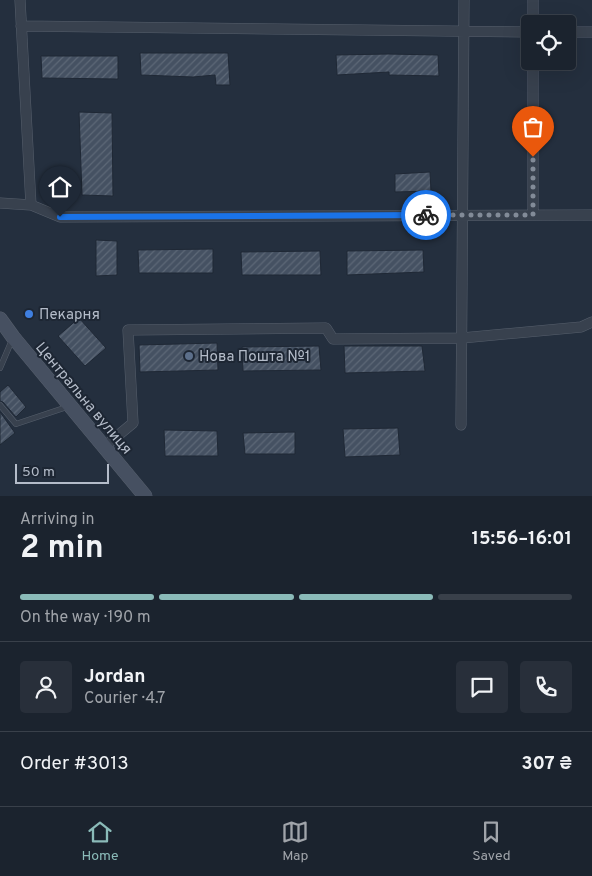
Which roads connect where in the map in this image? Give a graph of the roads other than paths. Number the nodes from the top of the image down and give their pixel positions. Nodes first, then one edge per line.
1 (20, 0) edge
2 (464, 0) edge
3 (533, 0) edge
4 (533, 15) edge
5 (21, 26) junction
6 (463, 31) junction
7 (521, 32) edge
8 (576, 32) edge
9 (592, 32) edge
10 (533, 70) edge
11 (0, 203) edge
12 (31, 205) junction
13 (463, 215) junction
14 (533, 215) junction
15 (592, 215) edge
16 (0, 319) edge
17 (592, 322) edge
18 (13, 337) junction
19 (462, 338) junction
20 (0, 368) edge
21 (0, 405) edge
22 (70, 406) junction
23 (461, 425) dead end
24 (104, 447) junction
25 (145, 496) edge

1 - 5 street
2 - 6 street
3 - 4 street
5 - 6 street
5 - 12 street
6 - 7 street
6 - 13 street
8 - 9 street
10 - 14 street
11 - 12 street
12 - 13 street
13 - 14 street
13 - 19 street
14 - 15 street
16 - 18 main road, Центральна вулиця
17 - 19 street
18 - 20 lane
18 - 22 main road, Центральна вулиця
19 - 23 street
19 - 24 street
21 - 22 lane
22 - 24 main road, Центральна вулиця
24 - 25 main road, Центральна вулиця

